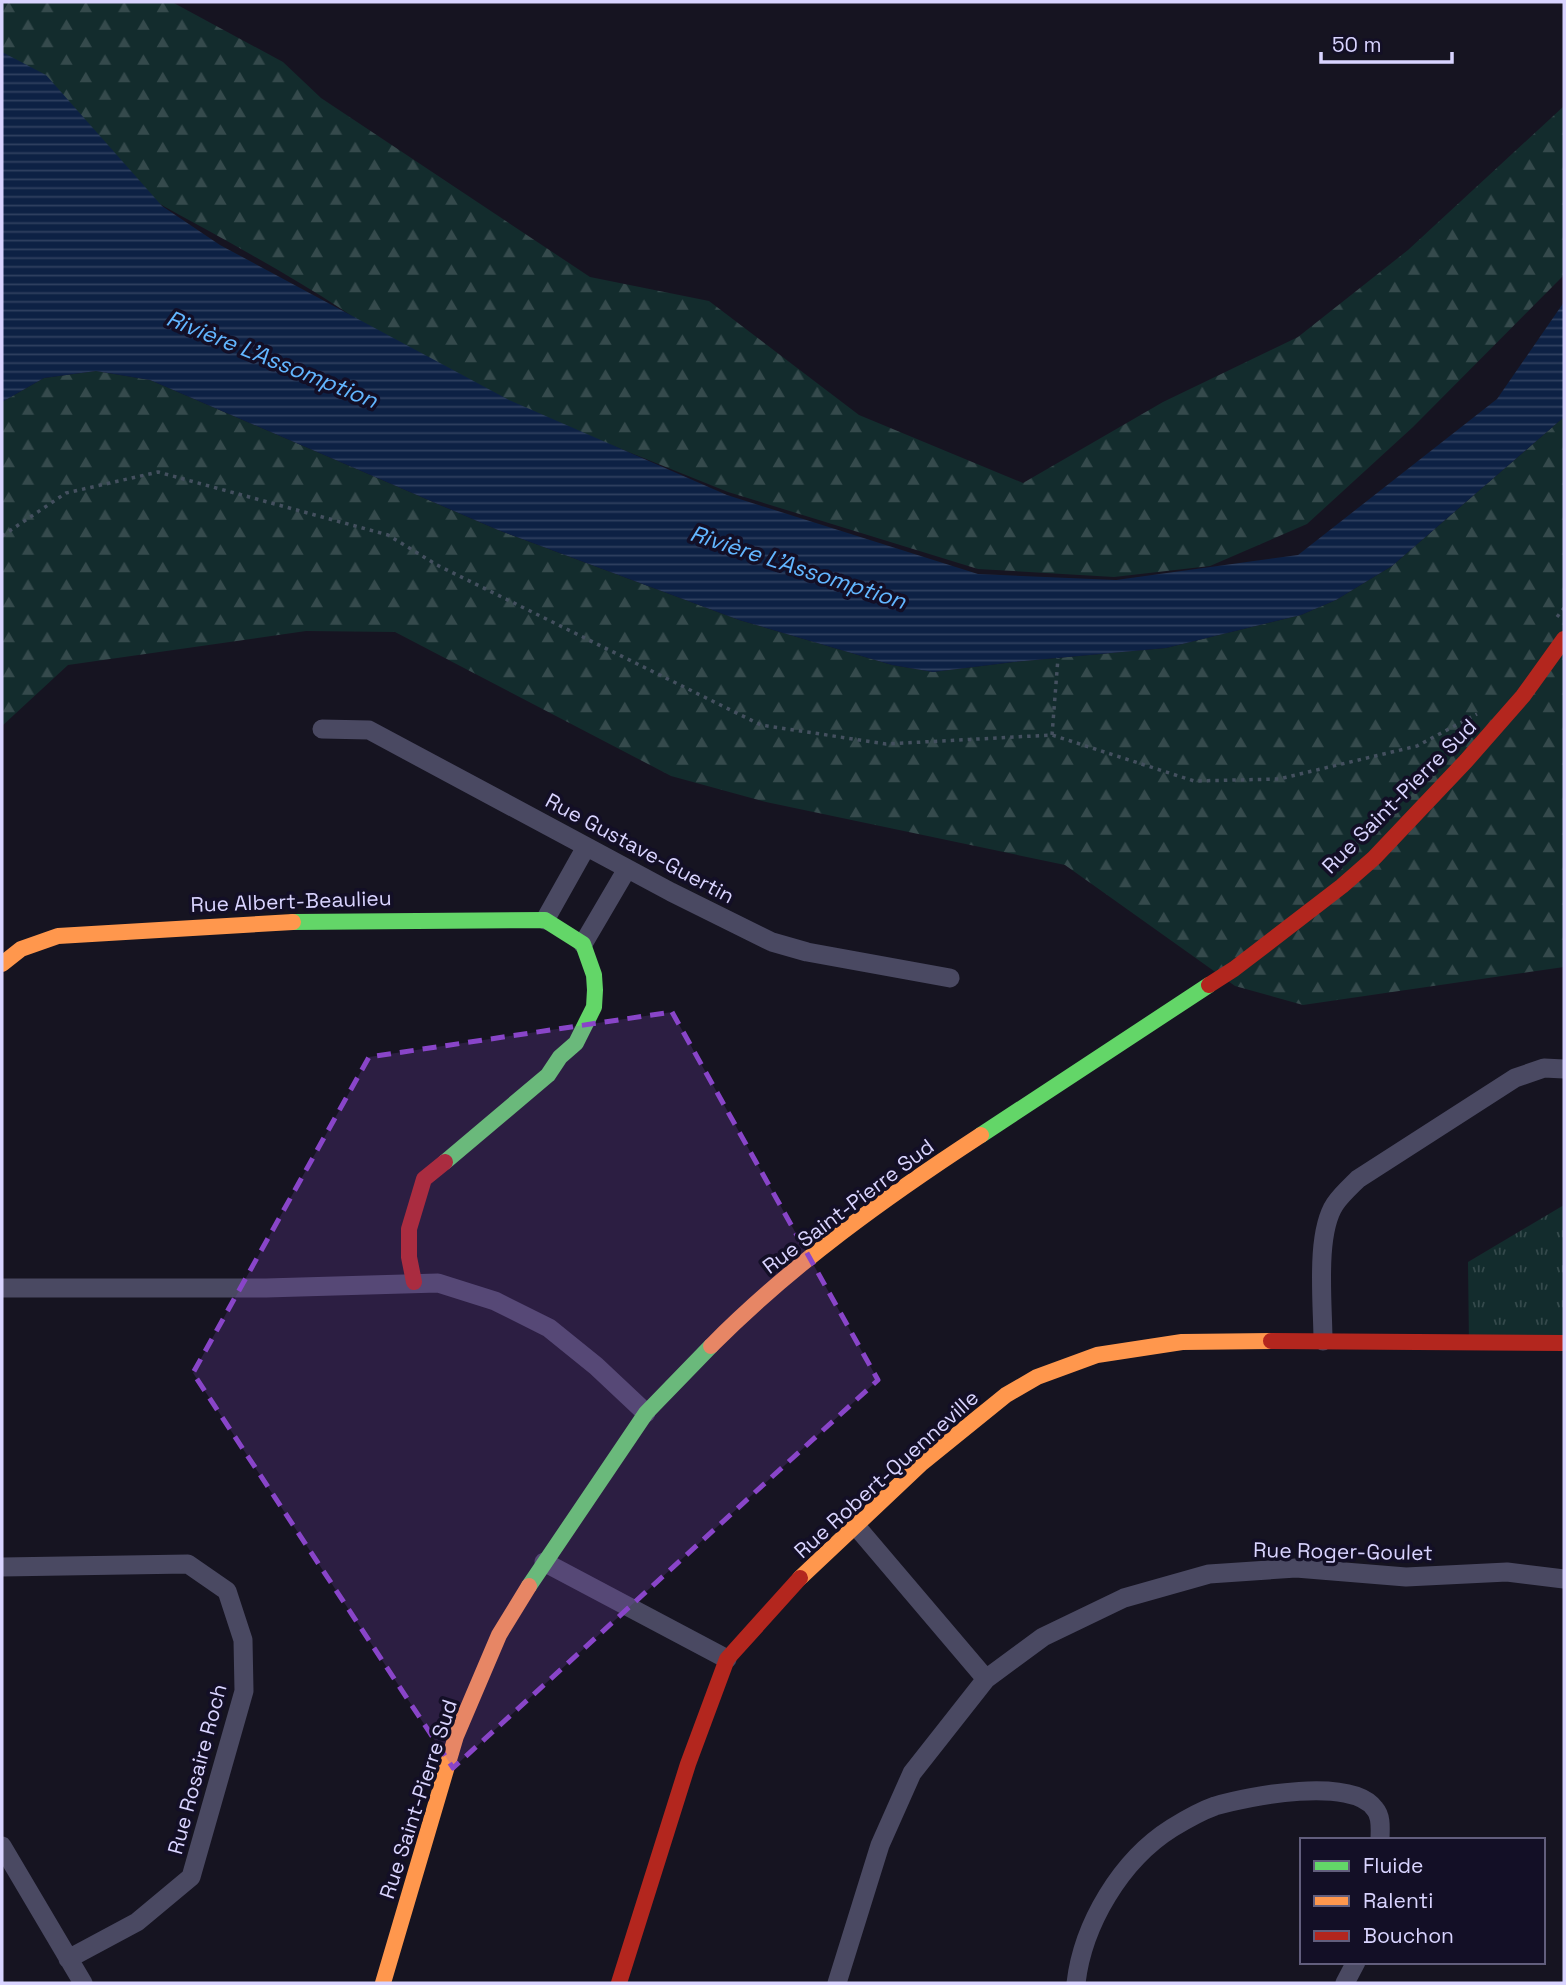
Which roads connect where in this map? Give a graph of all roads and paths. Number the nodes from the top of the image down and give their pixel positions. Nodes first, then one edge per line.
1 (2, 536) edge
2 (1564, 608) edge
3 (1556, 619) dead end
4 (1564, 639) edge
5 (1058, 658) dead end
6 (1480, 712) dead end
7 (321, 729) dead end
8 (1052, 736) junction
9 (586, 847) junction
10 (627, 869) junction
11 (545, 920) junction
12 (583, 944) junction
13 (2, 964) edge
14 (950, 978) dead end
15 (1564, 1069) edge
16 (414, 1282) junction
17 (2, 1288) edge
18 (1323, 1340) junction
19 (1564, 1343) edge
20 (646, 1413) junction
21 (856, 1526) junction
22 (544, 1562) junction
23 (2, 1567) edge
24 (1564, 1578) edge
25 (727, 1659) junction
26 (986, 1679) junction
27 (1380, 1838) edge
28 (2, 1846) edge
29 (68, 1959) junction
30 (1355, 1964) edge
31 (83, 1983) edge
32 (383, 1983) edge
33 (619, 1983) edge
34 (837, 1983) edge
35 (1076, 1983) edge
36 (1345, 1983) edge

1 - 8 path
2 - 3 path
4 - 20 street, Rue Saint-Pierre Sud
5 - 8 path
6 - 8 path
7 - 9 street, Rue Gustave-Guertin
9 - 10 street, Rue Gustave-Guertin
9 - 11 street
10 - 12 street
10 - 14 street, Rue Gustave-Guertin
11 - 12 street
11 - 13 street, Rue Albert-Beaulieu
12 - 16 street
15 - 18 street
16 - 17 street
16 - 20 street
18 - 19 street, Rue Robert-Quenneville
18 - 21 street, Rue Robert-Quenneville
20 - 22 street, Rue Saint-Pierre Sud
21 - 25 street, Rue Robert-Quenneville
21 - 26 street
22 - 25 street
22 - 32 street, Rue Saint-Pierre Sud
23 - 29 street, Rue Rosaire Roch
24 - 26 street, Rue Roger-Goulet
25 - 33 street, Rue Robert-Quenneville
26 - 34 street, Rue Roger-Goulet
27 - 35 street
28 - 29 street
29 - 31 street
30 - 36 street

